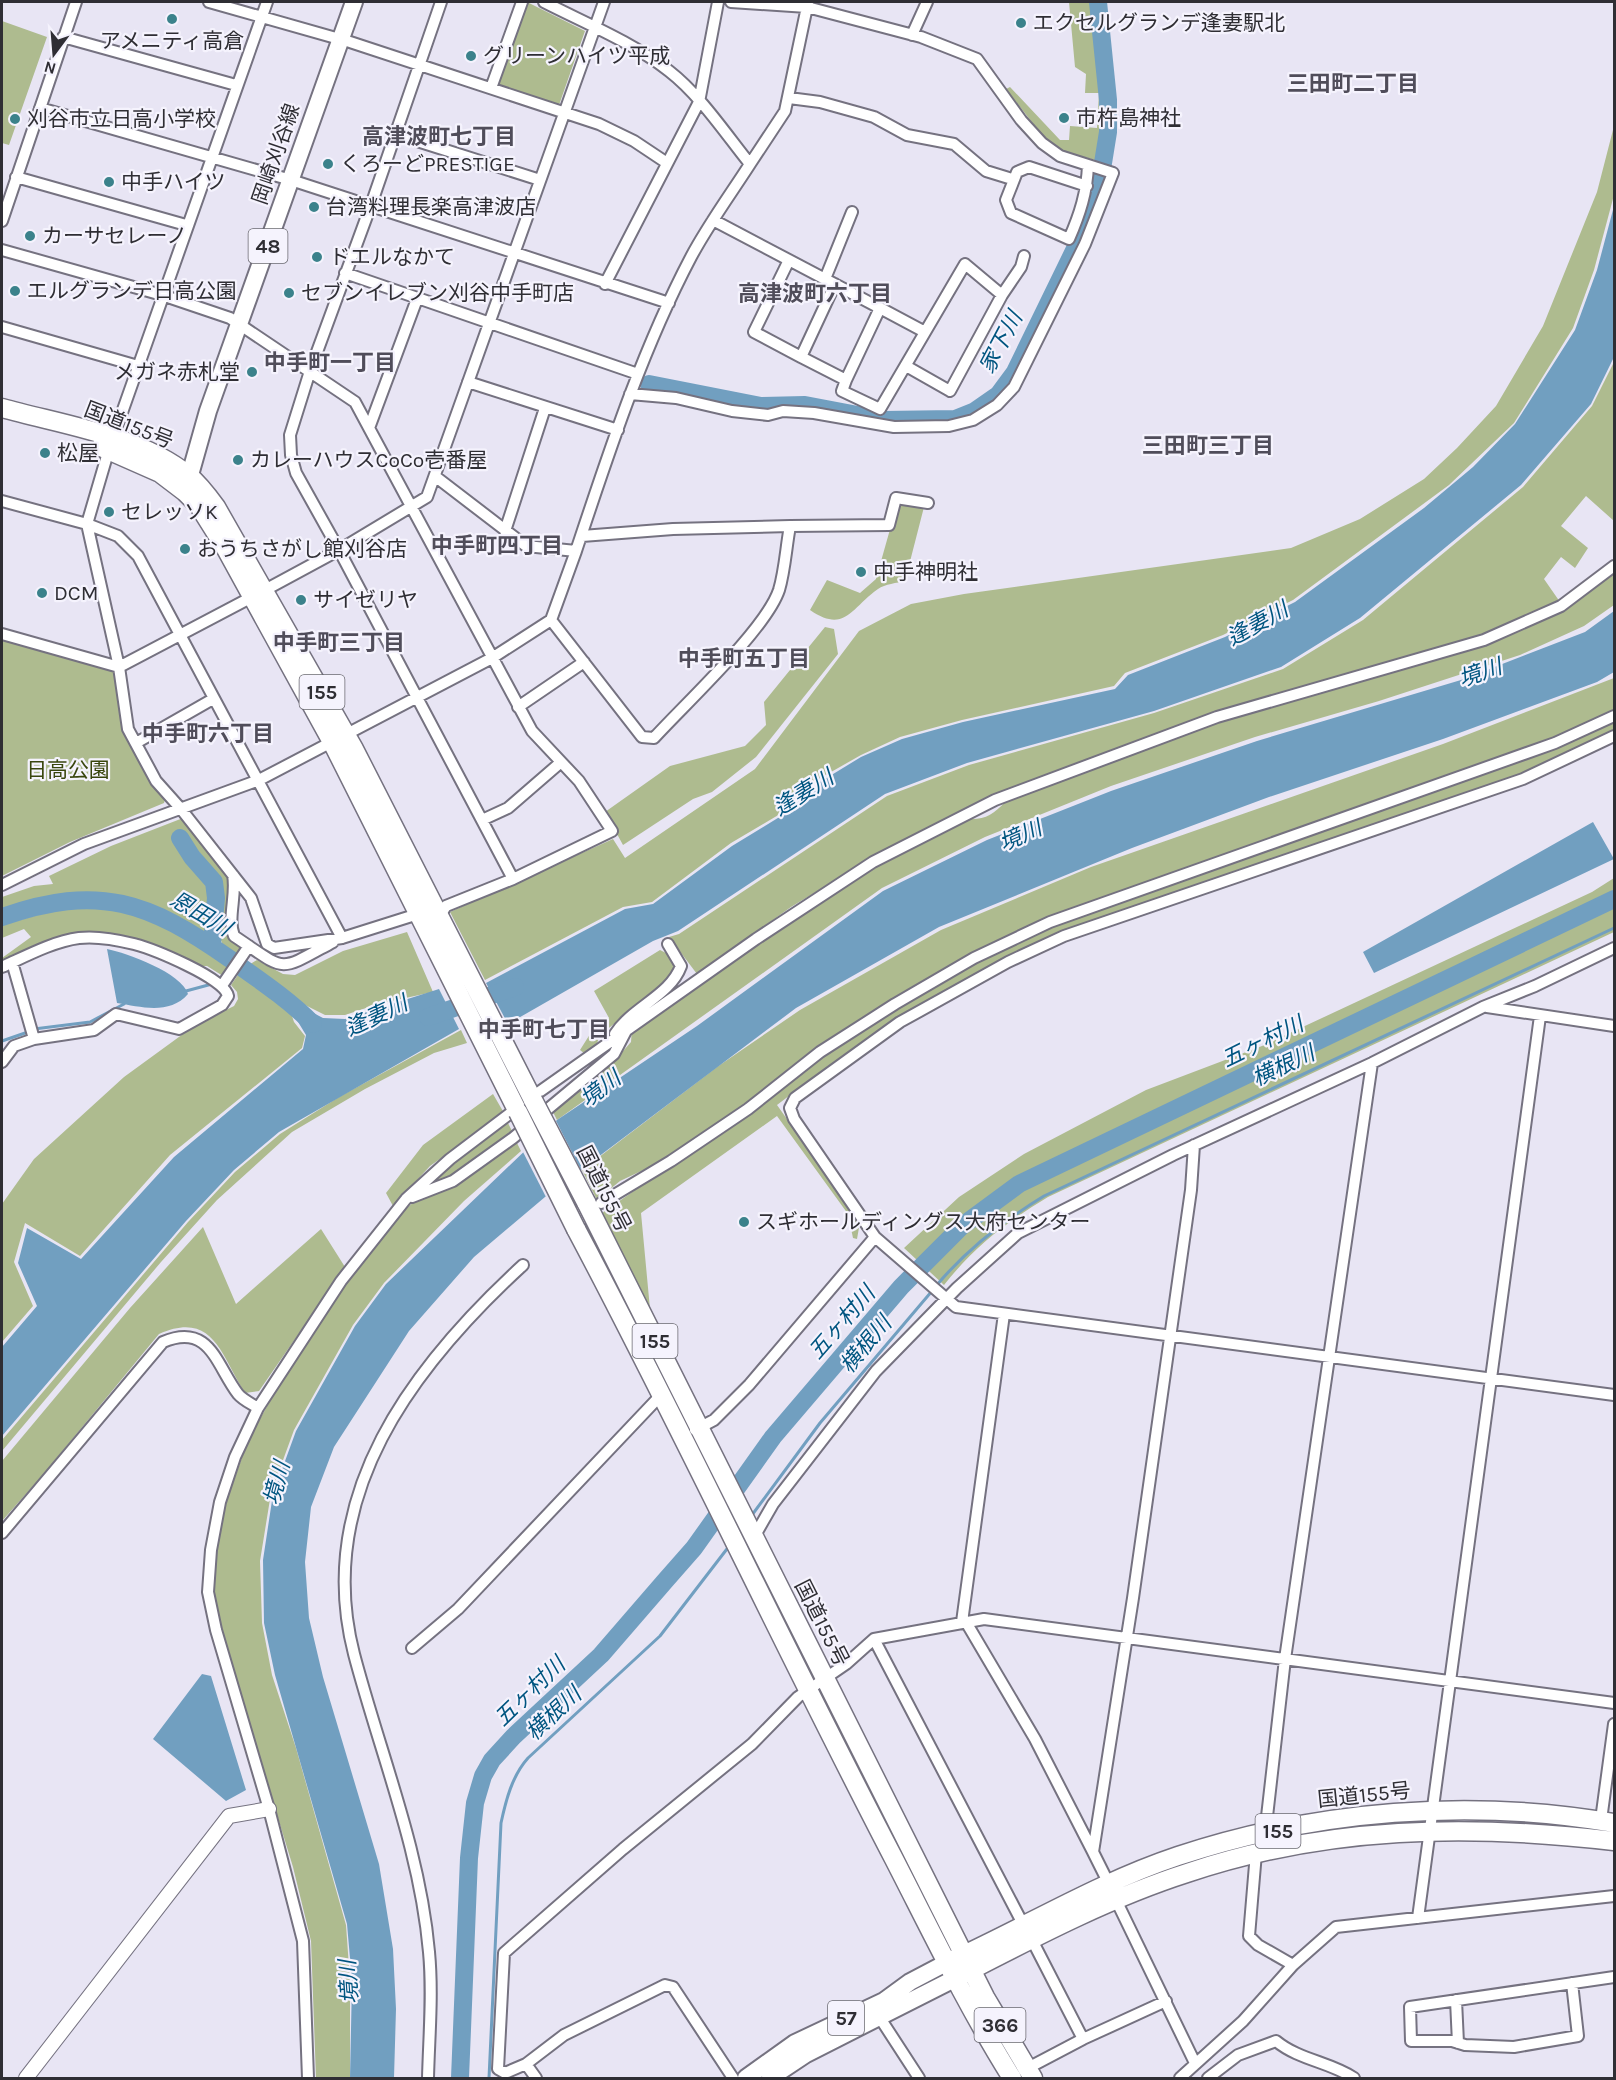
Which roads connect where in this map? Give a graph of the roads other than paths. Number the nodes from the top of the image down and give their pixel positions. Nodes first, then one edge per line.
1 (76, 2) edge
2 (209, 2) edge
3 (267, 2) edge
4 (354, 2) edge
5 (441, 2) edge
6 (522, 2) edge
7 (544, 2) edge
8 (604, 2) edge
9 (718, 2) edge
10 (731, 2) edge
11 (927, 2) edge
12 (808, 4) edge
13 (261, 16) junction
14 (595, 28) junction
15 (912, 35) junction
16 (63, 37) junction
17 (340, 39) junction
18 (418, 64) junction
19 (236, 85) junction
20 (491, 88) junction
21 (789, 98) junction
22 (699, 102) junction
23 (40, 108) junction
24 (564, 113) junction
25 (395, 134) junction
26 (212, 156) junction
27 (667, 163) junction
28 (750, 164) junction
29 (1089, 166) junction
30 (16, 177) junction
31 (1012, 179) junction
32 (291, 180) junction
33 (540, 180) junction
34 (1088, 186) junction
35 (371, 205) junction
36 (852, 212) dead end
37 (713, 220) junction
38 (2, 221) edge
39 (186, 225) junction
40 (2, 250) edge
41 (513, 252) junction
42 (1024, 256) dead end
43 (789, 260) junction
44 (345, 273) junction
45 (830, 282) junction
46 (605, 284) junction
47 (162, 295) junction
48 (1002, 295) junction
49 (417, 299) junction
50 (669, 303) junction
51 (880, 308) junction
52 (490, 321) junction
53 (241, 324) junction
54 (2, 327) edge
55 (925, 332) junction
56 (801, 357) junction
57 (138, 366) junction
58 (906, 366) junction
59 (310, 371) junction
60 (638, 374) junction
61 (846, 380) junction
62 (468, 382) junction
63 (630, 394) junction
64 (2, 408) edge
65 (544, 408) junction
66 (2, 418) edge
67 (369, 428) junction
68 (618, 430) junction
69 (111, 444) junction
70 (436, 477) junction
71 (187, 484) junction
72 (2, 501) edge
73 (928, 503) dead end
74 (412, 509) junction
75 (87, 524) junction
76 (790, 526) junction
77 (505, 531) junction
78 (582, 536) junction
79 (339, 550) junction
80 (576, 552) junction
81 (1614, 566) edge
82 (258, 594) junction
83 (551, 620) junction
84 (2, 634) edge
85 (180, 635) junction
86 (492, 658) junction
87 (584, 662) junction
88 (119, 667) junction
89 (417, 698) junction
90 (213, 699) junction
91 (518, 707) junction
92 (1614, 716) edge
93 (1614, 736) edge
94 (338, 738) junction
95 (540, 740) junction
96 (136, 742) junction
97 (529, 747) dead end
98 (560, 763) junction
99 (259, 780) junction
100 (182, 808) junction
101 (482, 820) junction
102 (232, 872) junction
103 (513, 879) junction
104 (2, 885) edge
105 (427, 918) junction
106 (342, 938) junction
107 (668, 944) dead end
108 (249, 946) junction
109 (1614, 948) edge
110 (12, 962) junction
111 (2, 968) edge
112 (223, 984) junction
113 (1484, 1006) junction
114 (1540, 1016) junction
115 (1614, 1026) edge
116 (626, 1030) junction
117 (33, 1038) junction
118 (612, 1040) junction
119 (2, 1062) edge
120 (1372, 1064) junction
121 (532, 1097) junction
122 (517, 1109) junction
123 (1194, 1145) junction
124 (406, 1199) junction
125 (593, 1203) junction
126 (875, 1237) junction
127 (523, 1265) dead end
128 (944, 1298) junction
129 (1004, 1314) junction
130 (1170, 1336) junction
131 (1329, 1357) junction
132 (1491, 1379) junction
133 (661, 1395) junction
134 (1614, 1395) edge
135 (258, 1408) junction
136 (699, 1428) junction
137 (682, 1438) junction
138 (2, 1533) edge
139 (753, 1534) junction
140 (964, 1622) junction
141 (1125, 1637) junction
142 (874, 1639) junction
143 (412, 1648) dead end
144 (1286, 1659) junction
145 (825, 1678) junction
146 (1450, 1680) junction
147 (806, 1691) junction
148 (1614, 1703) edge
149 (1614, 1724) edge
150 (269, 1809) junction
151 (1432, 1810) junction
152 (1608, 1821) edge
153 (1429, 1831) junction
154 (1265, 1834) junction
155 (1614, 1841) edge
156 (1093, 1852) junction
157 (1256, 1853) junction
158 (1113, 1892) junction
159 (1614, 1896) edge
160 (1418, 1918) junction
161 (1028, 1933) junction
162 (1293, 1965) junction
163 (960, 1966) junction
164 (1614, 1977) edge
165 (1572, 1983) junction
166 (1456, 2000) junction
167 (1166, 2001) junction
168 (880, 2018) junction
169 (1083, 2039) junction
170 (1458, 2043) junction
171 (1195, 2063) junction
172 (526, 2064) junction
173 (1024, 2075) edge
174 (26, 2079) edge
175 (308, 2079) edge
176 (428, 2079) edge
177 (536, 2079) edge
178 (733, 2079) edge
179 (746, 2079) edge
180 (770, 2079) edge
181 (919, 2079) edge
182 (1180, 2079) edge
183 (1208, 2079) edge
184 (1354, 2079) edge

1 - 16 street
2 - 13 street
3 - 13 street
4 - 17 main road, 岡崎刈谷線 / 48
5 - 18 street
6 - 20 street
7 - 14 street
8 - 14 street
9 - 22 street
10 - 12 street
11 - 15 street
12 - 15 street
12 - 21 street
13 - 17 street
13 - 19 street
14 - 22 street
14 - 24 street
15 - 29 street
16 - 19 street
16 - 23 street
17 - 18 street
17 - 32 main road, 岡崎刈谷線 / 48
18 - 20 street
18 - 25 street
19 - 26 street
20 - 24 street
21 - 28 street
21 - 31 street
22 - 27 street
22 - 28 street
23 - 26 street
23 - 30 street
24 - 27 street
24 - 33 street
25 - 33 street
25 - 35 street
26 - 32 street
26 - 39 street
27 - 46 street
28 - 37 street
29 - 34 street
29 - 63 street
30 - 38 street
30 - 39 street
31 - 34 street
31 - 34 street
32 - 35 street
32 - 53 main road, 岡崎刈谷線 / 48
33 - 41 street
35 - 41 street
35 - 44 street
36 - 45 street
37 - 43 street
37 - 50 street
39 - 47 street
40 - 47 street
41 - 46 street
41 - 52 street
42 - 48 street
43 - 45 street
43 - 56 street
44 - 49 street
44 - 59 street
45 - 51 street
45 - 56 street
46 - 50 street
47 - 53 street
47 - 57 street
48 - 55 street
48 - 58 street
49 - 52 street
49 - 67 street
50 - 60 street
51 - 55 street
51 - 61 street
52 - 60 street
52 - 62 street
53 - 59 street
53 - 71 main road, 岡崎刈谷線 / 48
54 - 57 street
55 - 58 street
56 - 61 street
57 - 69 street
58 - 61 street
59 - 67 street
59 - 79 street
60 - 63 street
62 - 65 street
62 - 70 street
63 - 68 street
64 - 69 highway, 国道155号 / 155
65 - 68 street
65 - 77 street
66 - 69 highway, 国道155号 / 155
67 - 74 street
68 - 78 street
69 - 71 highway, 国道155号 / 155
69 - 75 street
70 - 74 street
70 - 77 street
71 - 82 highway, 国道155号 / 155
72 - 75 street
73 - 76 street
74 - 79 street
74 - 86 street
75 - 85 street
75 - 88 street
76 - 78 street
76 - 87 street
77 - 80 street
78 - 80 street
79 - 82 street
79 - 89 street
80 - 83 street
81 - 116 street
82 - 85 street
82 - 94 highway, 国道155号 / 155
83 - 86 street
83 - 87 street
84 - 88 street
85 - 88 street
85 - 90 street
86 - 89 street
86 - 91 street
87 - 91 street
88 - 96 street
89 - 94 street
89 - 101 street
90 - 96 street
90 - 99 street
91 - 95 street
92 - 125 street
93 - 126 street
94 - 99 street
94 - 105 highway, 国道155号 / 155
95 - 97 street
95 - 98 street
96 - 100 street
98 - 101 street
98 - 103 street
99 - 100 street
99 - 106 street
100 - 102 street
100 - 104 street
101 - 103 street
102 - 106 street
102 - 108 street
103 - 105 street
105 - 106 street
105 - 121 highway, 国道155号 / 155
105 - 122 highway, 国道155号 / 155
106 - 108 street
107 - 118 street
108 - 112 street
109 - 113 street
110 - 111 street
110 - 112 street
110 - 117 street
112 - 117 street
113 - 114 street
113 - 120 street
114 - 115 street
114 - 132 street
116 - 118 street
116 - 124 street
117 - 119 street
118 - 121 street
120 - 123 street
120 - 131 street
121 - 125 highway, 国道155号 / 155, bridge
122 - 124 street
122 - 133 highway, 国道155号 / 155, bridge
123 - 128 street
123 - 130 street
124 - 135 street
125 - 136 highway, 国道155号 / 155
126 - 128 street
126 - 136 street
127 - 176 street
128 - 129 street
128 - 139 street
129 - 130 street
129 - 140 street
130 - 131 street
130 - 141 street
131 - 132 street
131 - 144 street
132 - 134 street
132 - 146 street
133 - 137 highway, 国道155号 / 155
133 - 143 street
135 - 138 street
135 - 150 street
136 - 137 street
136 - 139 highway, 国道155号 / 155
137 - 147 highway, 国道155号 / 155
139 - 145 highway, 国道155号 / 155
140 - 141 street
140 - 142 street
140 - 156 street
141 - 144 street
141 - 156 street
142 - 145 street
142 - 161 street
144 - 146 street
144 - 154 street
145 - 147 street
145 - 163 highway, 国道155号 / 155
146 - 148 street
146 - 151 street
147 - 163 highway, 国道155号 / 155
147 - 172 street
149 - 152 street
150 - 174 street
150 - 175 street
151 - 152 highway, 国道155号 / 155
151 - 153 street
151 - 154 highway, 国道155号 / 155
153 - 155 highway, 国道155号 / 155
153 - 157 highway, 国道155号 / 155
153 - 160 street
154 - 158 highway, 国道155号 / 155
156 - 158 street
157 - 158 highway, 国道155号 / 155
157 - 162 street
158 - 161 highway, 国道155号 / 155
158 - 167 street
159 - 160 street
160 - 162 street
161 - 163 highway, 国道155号 / 155
161 - 169 street
162 - 171 street
163 - 168 main road, 57
163 - 173 highway, 366
163 - 179 main road, 57
164 - 165 street
165 - 166 street
165 - 170 street
166 - 170 street
166 - 170 street
167 - 169 street
167 - 171 street
168 - 180 main road, 57
168 - 181 street
169 - 173 street
171 - 182 street
172 - 177 street
172 - 178 street
183 - 184 street

